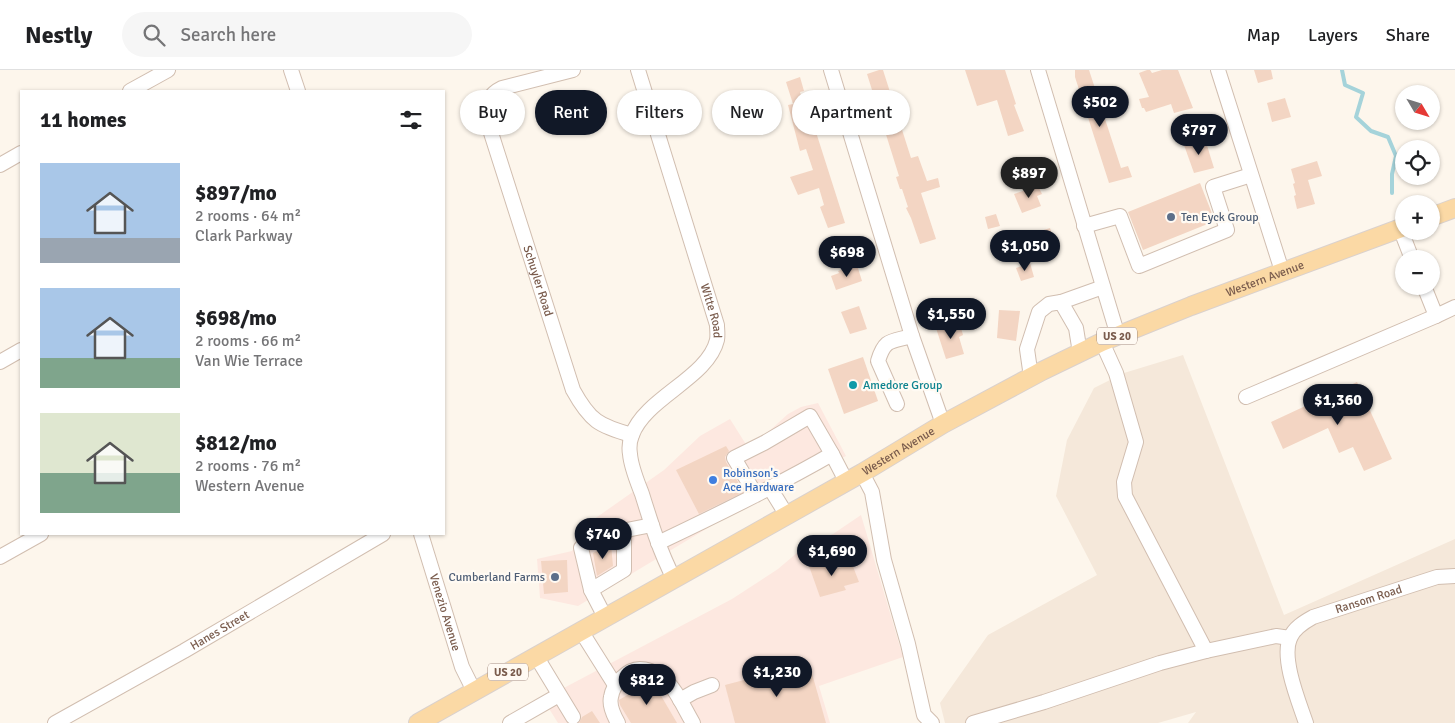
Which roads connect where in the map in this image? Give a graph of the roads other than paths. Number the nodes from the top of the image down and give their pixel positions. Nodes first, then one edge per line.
1 (168, 70) edge
2 (290, 70) edge
3 (573, 70) edge
4 (638, 70) edge
5 (831, 70) edge
6 (1038, 70) edge
7 (1218, 70) edge
8 (132, 90) edge
9 (298, 90) edge
10 (20, 154) edge
11 (0, 165) edge
12 (1251, 175) junction
13 (1455, 208) edge
14 (1440, 214) edge
15 (1084, 226) junction
16 (1395, 231) edge
17 (1282, 271) junction
18 (1103, 288) junction
19 (1428, 295) edge
20 (1061, 302) junction
21 (1455, 307) edge
22 (1436, 316) junction
23 (912, 336) junction
24 (1110, 339) junction
25 (20, 351) edge
26 (1080, 353) junction
27 (0, 362) edge
28 (1031, 378) junction
29 (1246, 396) dead end
30 (897, 404) dead end
31 (943, 424) junction
32 (632, 435) junction
33 (832, 454) junction
34 (862, 473) junction
35 (846, 481) junction
36 (770, 488) junction
37 (756, 495) junction
38 (786, 514) junction
39 (652, 525) junction
40 (624, 531) junction
41 (39, 535) edge
42 (381, 535) edge
43 (422, 535) edge
44 (658, 543) junction
45 (0, 557) edge
46 (1455, 576) edge
47 (674, 579) junction
48 (591, 590) junction
49 (605, 617) junction
50 (580, 631) junction
51 (1290, 638) junction
52 (908, 644) junction
53 (1206, 651) junction
54 (536, 656) junction
55 (615, 685) junction
56 (712, 685) dead end
57 (474, 691) junction
58 (560, 695) junction
59 (680, 700) junction
60 (573, 718) dead end
61 (429, 720) edge
62 (55, 723) edge
63 (510, 723) edge
64 (618, 723) edge
65 (692, 723) edge
66 (916, 723) edge
67 (932, 723) edge
68 (973, 723) edge
69 (1306, 723) edge

1 - 8 street
2 - 9 street
3 - 32 street, Schuyler Road
4 - 32 street, Witte Road
5 - 23 street
6 - 15 street
7 - 12 street
10 - 11 street
12 - 15 street
12 - 17 street
13 - 14 main road
15 - 18 street
16 - 17 main road, Western Avenue / US 20
17 - 24 main road, Western Avenue / US 20
18 - 20 street
18 - 24 street
19 - 22 street
20 - 26 street
20 - 28 street
21 - 22 street
22 - 29 street
23 - 30 street
23 - 31 street
24 - 26 main road, Western Avenue / US 20
24 - 53 street
25 - 27 street
26 - 28 main road, Western Avenue / US 20
28 - 31 main road, Western Avenue / US 20
31 - 34 main road, Western Avenue / US 20
32 - 39 street
33 - 35 street
33 - 36 street
33 - 37 street
34 - 35 main road, Western Avenue / US 20
34 - 52 street
35 - 38 main road, Western Avenue / US 20
36 - 37 street
36 - 38 street
37 - 44 street
38 - 47 main road, Western Avenue / US 20
39 - 40 street
39 - 44 street
40 - 48 street
40 - 48 street
41 - 45 street
42 - 62 street, Hanes Street
43 - 57 street, Venezio Avenue
44 - 47 street
46 - 51 street, Ransom Road
47 - 49 main road, Western Avenue / US 20
48 - 49 street
49 - 50 main road, Western Avenue / US 20
50 - 54 main road, Western Avenue / US 20
50 - 55 street
51 - 53 street
51 - 69 street
52 - 66 street
52 - 67 street
53 - 68 street
54 - 57 main road, Western Avenue / US 20
54 - 58 street
55 - 59 street
55 - 64 street
56 - 59 street
57 - 61 main road, Western Avenue / US 20
58 - 60 street
58 - 63 street
59 - 65 street

